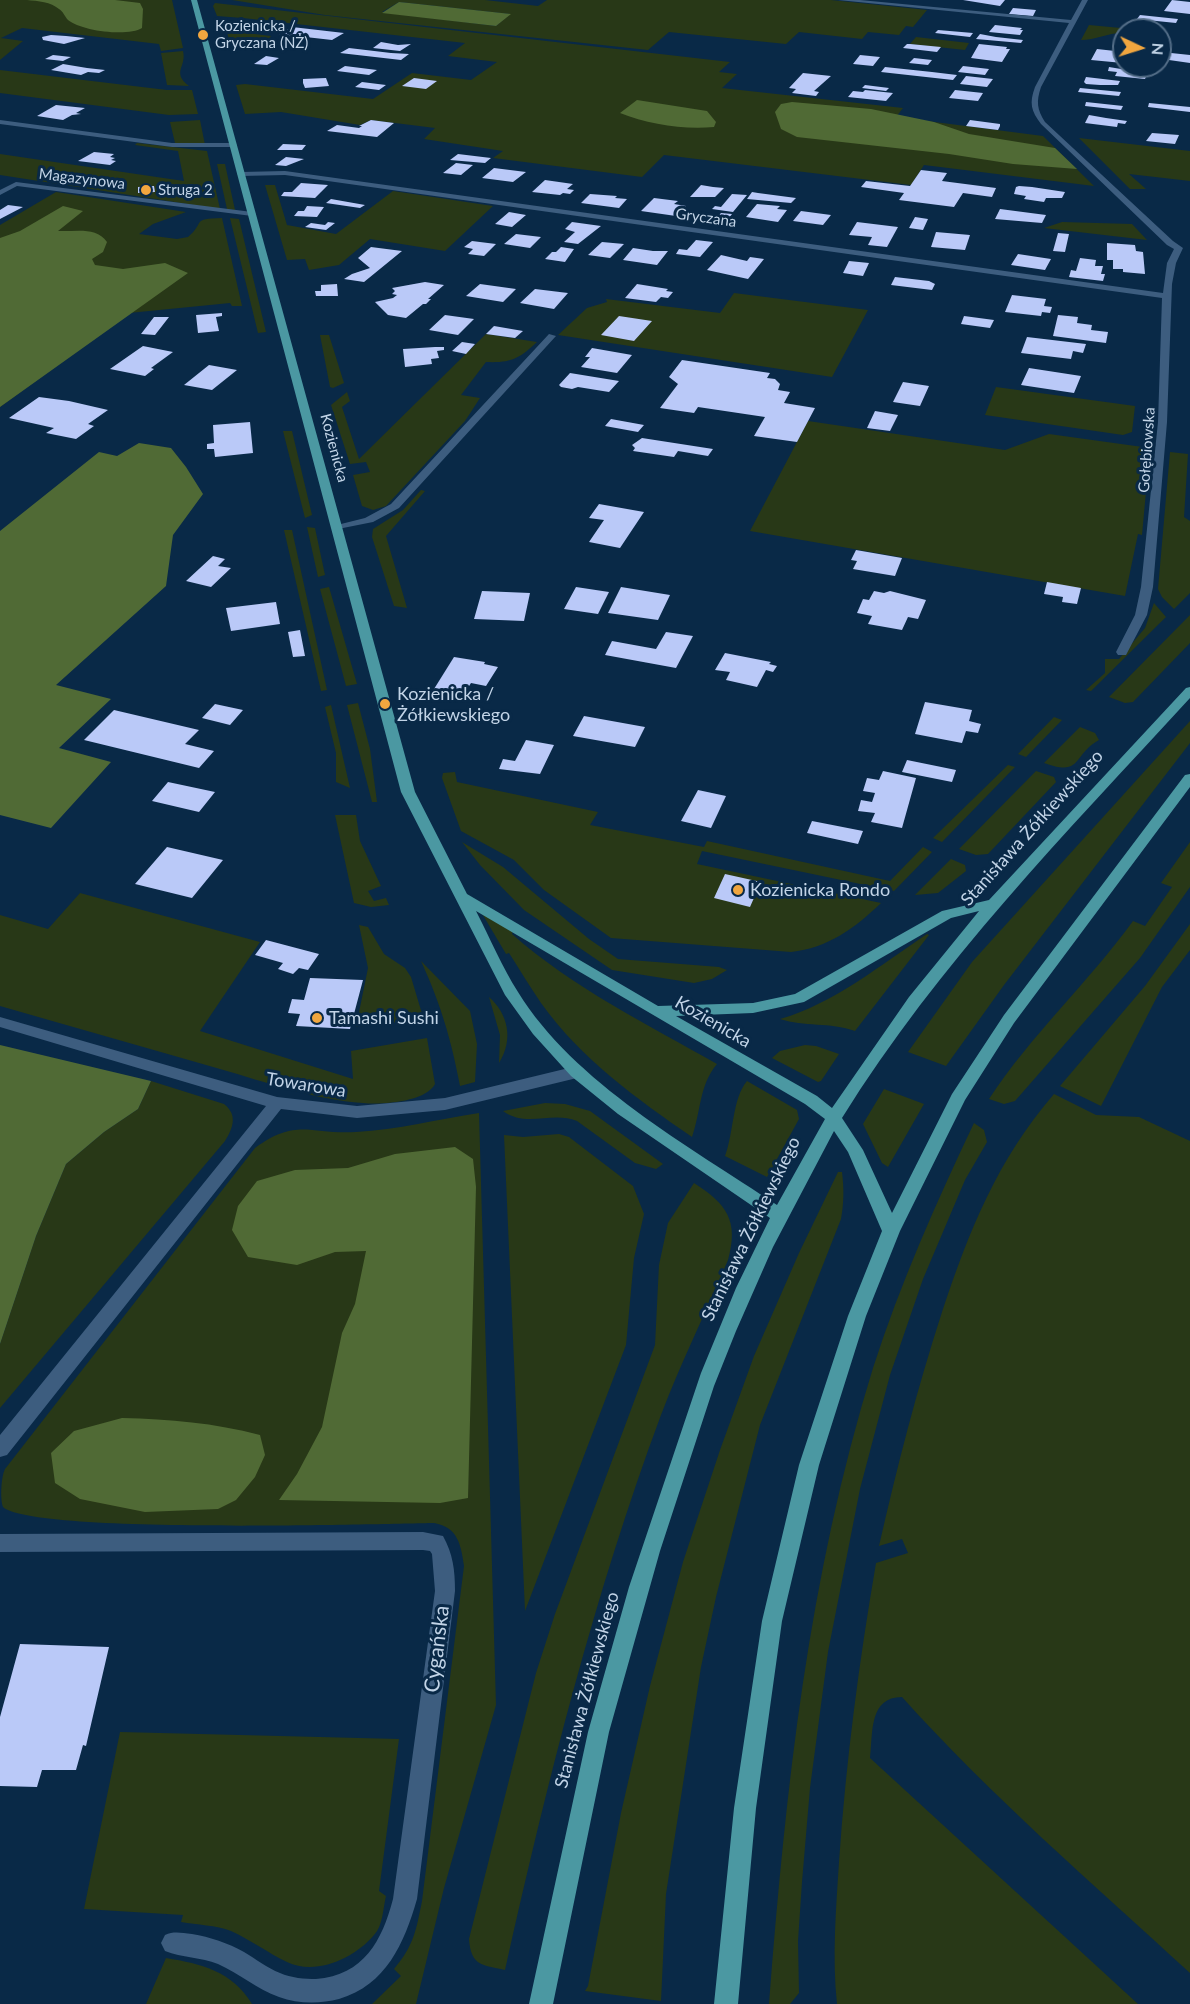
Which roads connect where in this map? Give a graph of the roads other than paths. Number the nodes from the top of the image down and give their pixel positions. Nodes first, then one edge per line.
1 (194, 0) edge
2 (841, 0) edge
3 (1085, 0) edge
4 (1073, 22) junction
5 (0, 122) edge
6 (233, 145) junction
7 (241, 174) junction
8 (0, 193) edge
9 (252, 214) junction
10 (1179, 248) junction
11 (1190, 252) edge
12 (1167, 296) junction
13 (552, 336) dead end
14 (337, 528) junction
15 (1122, 651) dead end
16 (1190, 691) edge
17 (1190, 778) edge
18 (463, 897) junction
19 (995, 903) junction
20 (656, 1011) junction
21 (0, 1022) edge
22 (577, 1072) junction
23 (277, 1103) junction
24 (834, 1118) junction
25 (780, 1216) junction
26 (891, 1231) junction
27 (0, 1449) edge
28 (0, 1543) edge
29 (173, 1943) dead end
30 (541, 2004) edge
31 (726, 2004) edge

1 - 6 main road, Kozienicka
2 - 4 street
3 - 4 street
4 - 10 street
5 - 6 street
6 - 7 main road, Kozienicka
7 - 9 main road, Kozienicka
7 - 12 street, Gryczana
8 - 9 street, Magazynowa
9 - 14 main road, Kozienicka
10 - 11 street
10 - 12 street, Gołębiowska
12 - 15 street, Gołębiowska
13 - 14 street
14 - 18 main road, Kozienicka
16 - 19 main road, Stanisława Żółkiewskiego
17 - 26 main road
18 - 20 main road, Kozienicka
18 - 22 main road, Kozienicka
19 - 20 main road
19 - 24 main road, Stanisława Żółkiewskiego
20 - 24 main road, Kozienicka
21 - 23 street, Towarowa
22 - 23 street, Towarowa
22 - 25 main road, Kozienicka
23 - 27 street
24 - 25 main road, Stanisława Żółkiewskiego
24 - 26 main road, Kozienicka
25 - 30 main road, Stanisława Żółkiewskiego
26 - 31 main road
28 - 29 street, Cygańska

